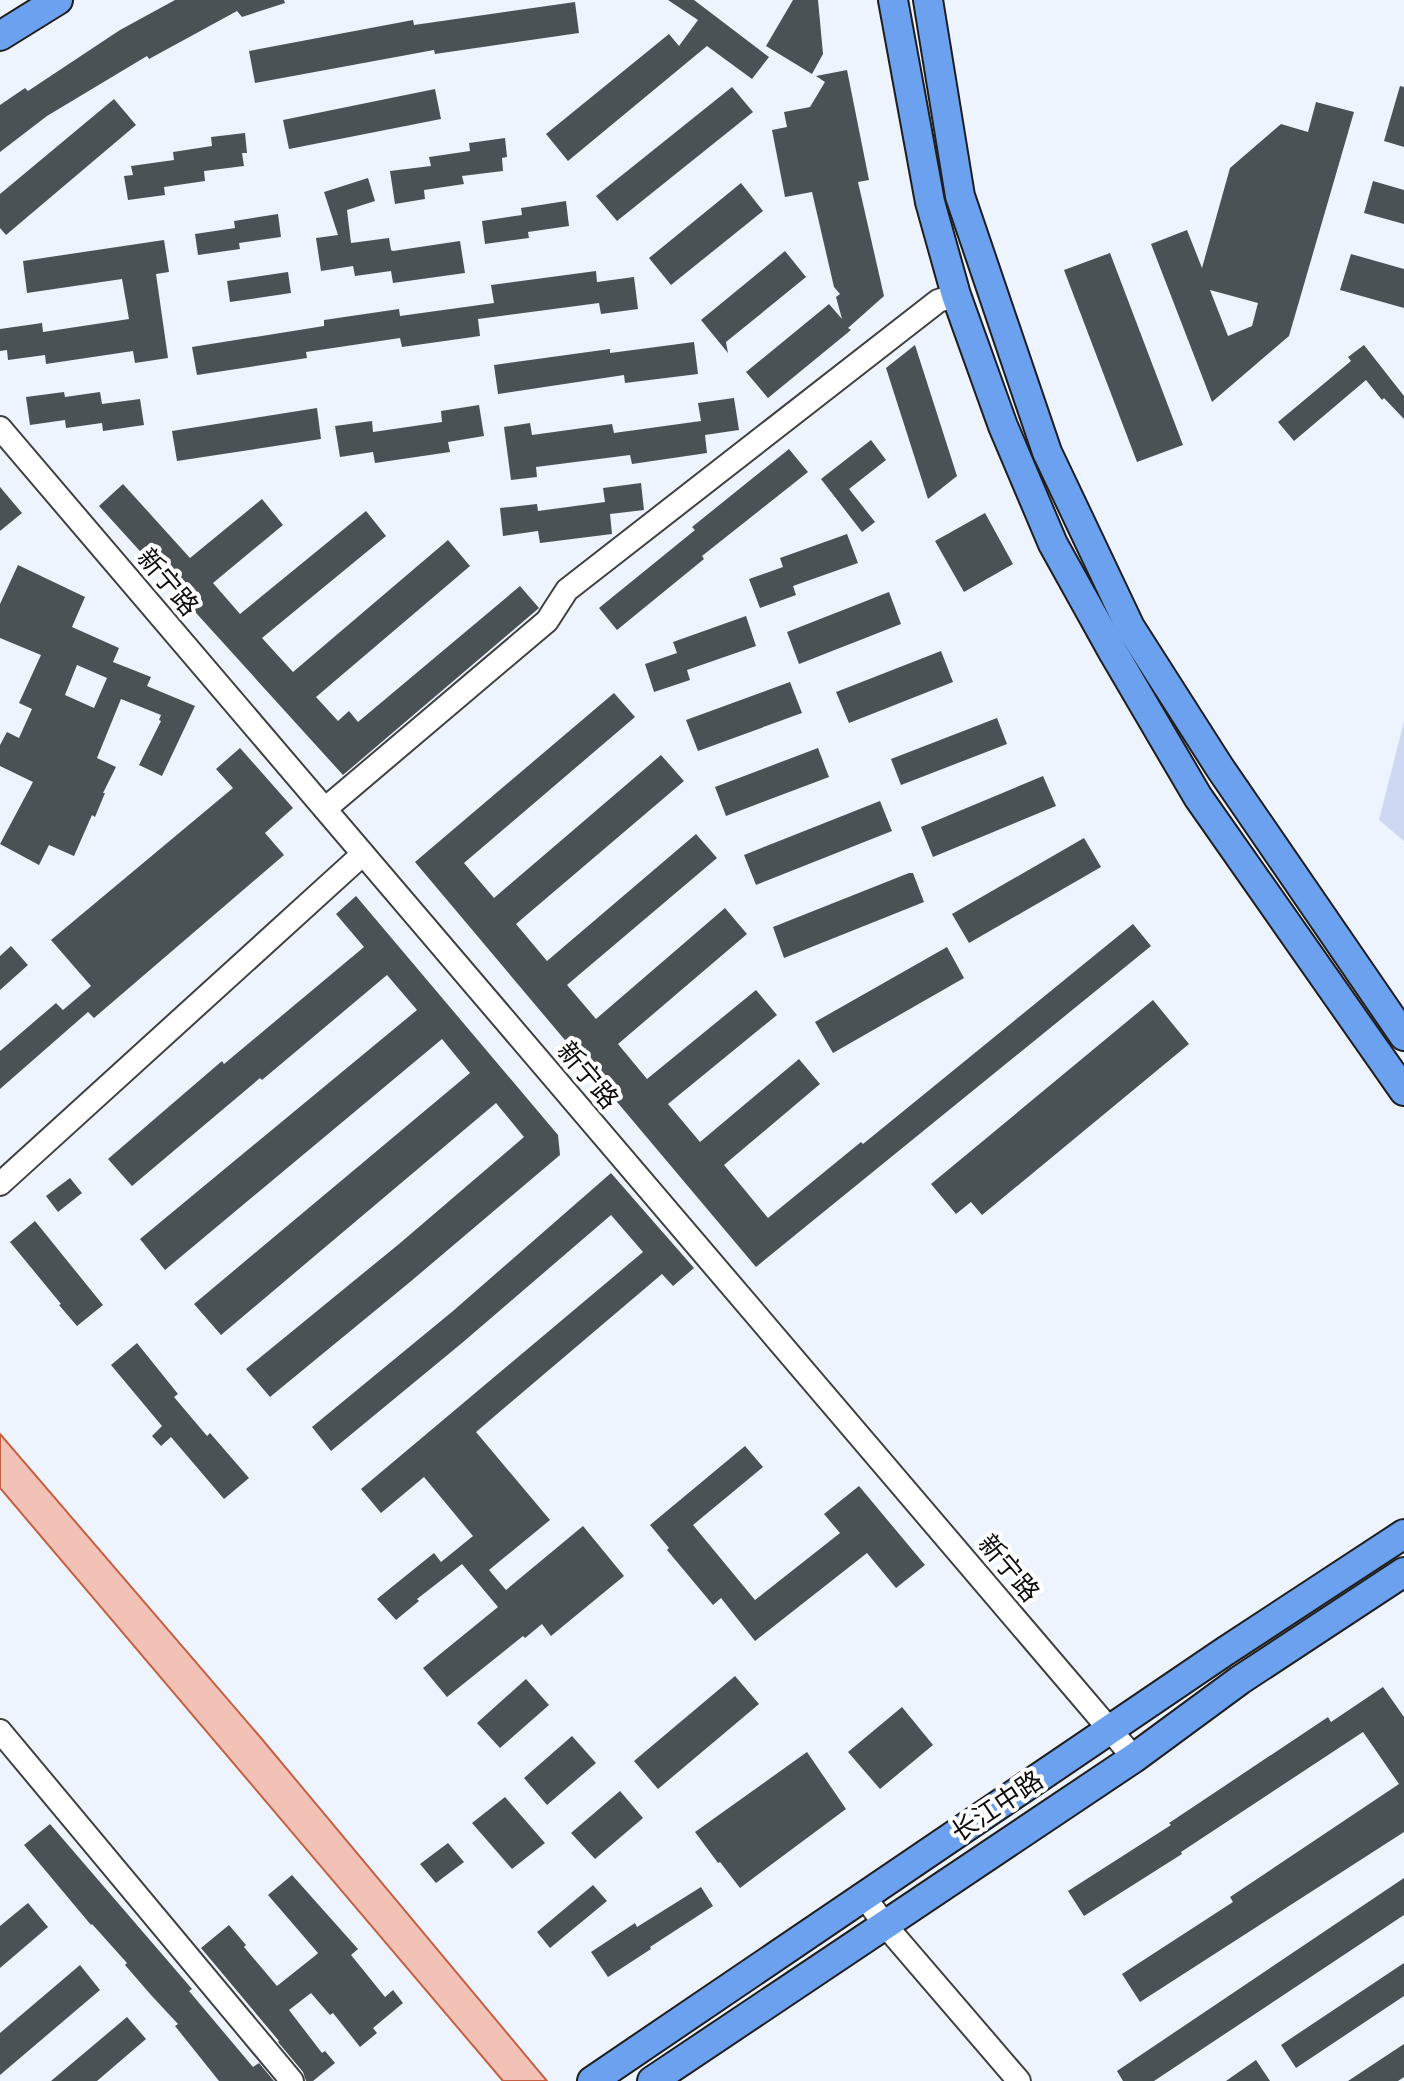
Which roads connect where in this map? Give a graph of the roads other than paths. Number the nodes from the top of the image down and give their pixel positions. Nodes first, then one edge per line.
1 (58, 0) edge
2 (893, 0) edge
3 (928, 0) edge
4 (0, 36) edge
5 (956, 295) junction
6 (0, 428) edge
7 (325, 809) junction
8 (363, 854) junction
9 (1404, 1036) edge
10 (1404, 1091) edge
11 (0, 1184) edge
12 (1404, 1534) edge
13 (1404, 1572) edge
14 (1110, 1729) junction
15 (0, 1731) edge
16 (1134, 1758) junction
17 (864, 1896) junction
18 (885, 1925) junction
19 (292, 2081) edge
20 (592, 2081) edge
21 (652, 2081) edge
22 (1019, 2081) edge

1 - 4 main road
2 - 5 main road
3 - 9 main road
5 - 7 street
5 - 10 main road
6 - 7 street, 新宁路
7 - 8 street, 新宁路
8 - 11 street
8 - 14 street, 新宁路
12 - 14 main road, 长江中路
13 - 16 main road, 长江中路
14 - 16 street, 新宁路
14 - 17 main road, 长江中路
15 - 19 street
16 - 18 main road, 长江中路
17 - 18 street
17 - 20 main road, 长江中路
18 - 21 main road, 长江中路
18 - 22 street

